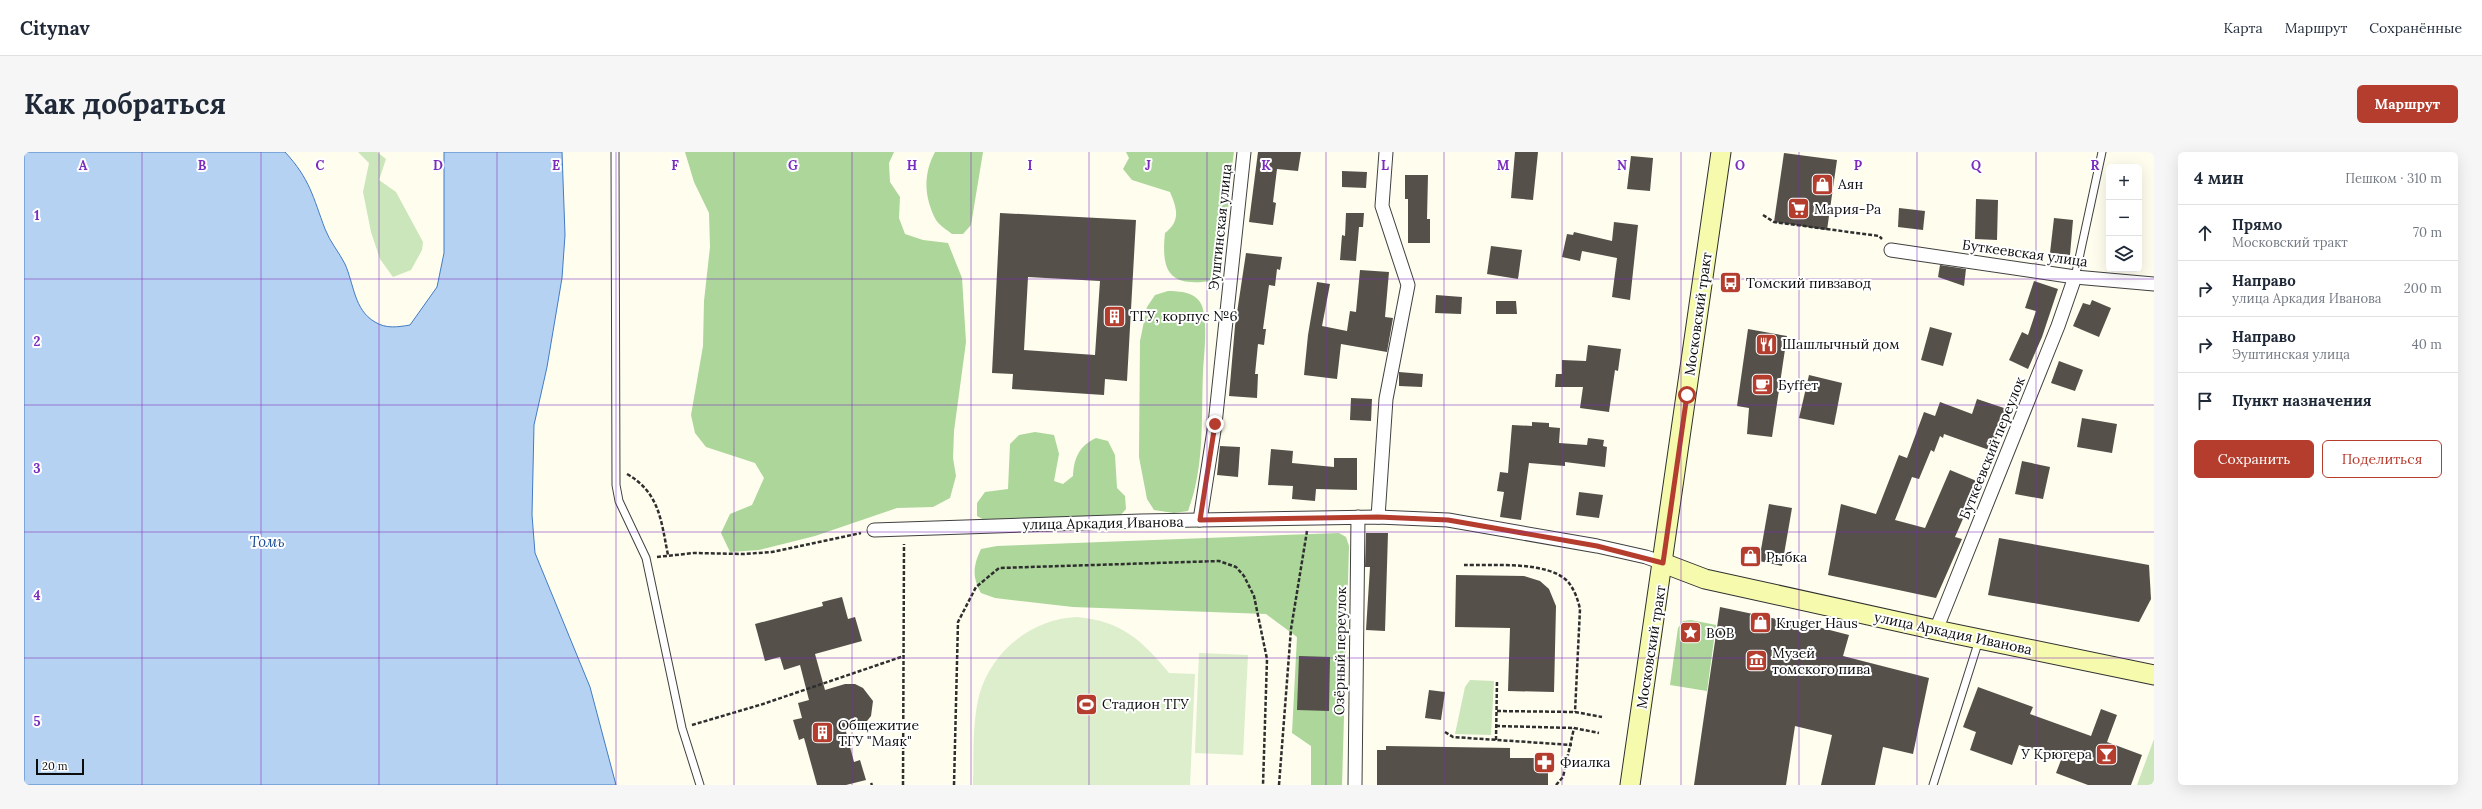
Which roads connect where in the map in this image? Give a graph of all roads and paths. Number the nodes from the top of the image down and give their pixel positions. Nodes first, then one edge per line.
1 (615, 152) edge
2 (1244, 152) edge
3 (1386, 152) edge
4 (1721, 152) edge
5 (2102, 152) edge
6 (1763, 215) dead end
7 (1891, 250) joint
8 (2075, 277) junction
9 (2154, 284) edge
10 (614, 466) junction
11 (1358, 517) junction
12 (1378, 517) junction
13 (1309, 519) junction
14 (1200, 520) junction
15 (904, 529) junction
16 (874, 530) joint
17 (668, 555) junction
18 (646, 558) junction
19 (1663, 563) junction
20 (1464, 565) dead end
21 (1936, 630) junction
22 (1979, 639) junction
23 (904, 656) junction
24 (2154, 675) edge
25 (1497, 681) dead end
26 (1497, 711) junction
27 (1575, 712) junction
28 (1602, 717) dead end
29 (1496, 726) junction
30 (682, 728) junction
31 (1574, 728) junction
32 (1445, 732) dead end
33 (1600, 733) dead end
34 (1496, 740) junction
35 (1572, 745) junction
36 (700, 785) edge
37 (903, 785) edge
38 (954, 785) edge
39 (1262, 785) edge
40 (1279, 785) edge
41 (1355, 785) edge
42 (1556, 785) edge
43 (1630, 785) edge
44 (1933, 785) edge

1 - 10 lane
2 - 14 street, Эуштинская улица
3 - 12 street
4 - 19 main road, Московский тракт
5 - 8 lane
6 - 7 path
7 - 8 street, Буткеевская улица
8 - 9 street, Буткеевская улица
8 - 21 street, Буткеевский переулок
10 - 17 path
10 - 18 lane
11 - 12 street, улица Аркадия Иванова
11 - 13 street, улица Аркадия Иванова
11 - 41 street, Озёрный переулок
12 - 19 street, улица Аркадия Иванова
13 - 14 street, улица Аркадия Иванова
13 - 40 path
14 - 15 street, улица Аркадия Иванова
15 - 16 street, улица Аркадия Иванова
15 - 23 path
16 - 17 path
17 - 18 path
18 - 30 lane
19 - 21 main road, улица Аркадия Иванова
19 - 43 main road, Московский тракт
20 - 27 path
21 - 22 main road, улица Аркадия Иванова
22 - 24 main road, улица Аркадия Иванова
22 - 44 lane
23 - 30 path
23 - 37 path
25 - 26 path
26 - 27 path
26 - 29 path
27 - 28 path
29 - 31 path
29 - 34 path
30 - 36 lane
31 - 33 path
31 - 35 path
32 - 34 path
34 - 35 path
35 - 42 path
38 - 39 path

